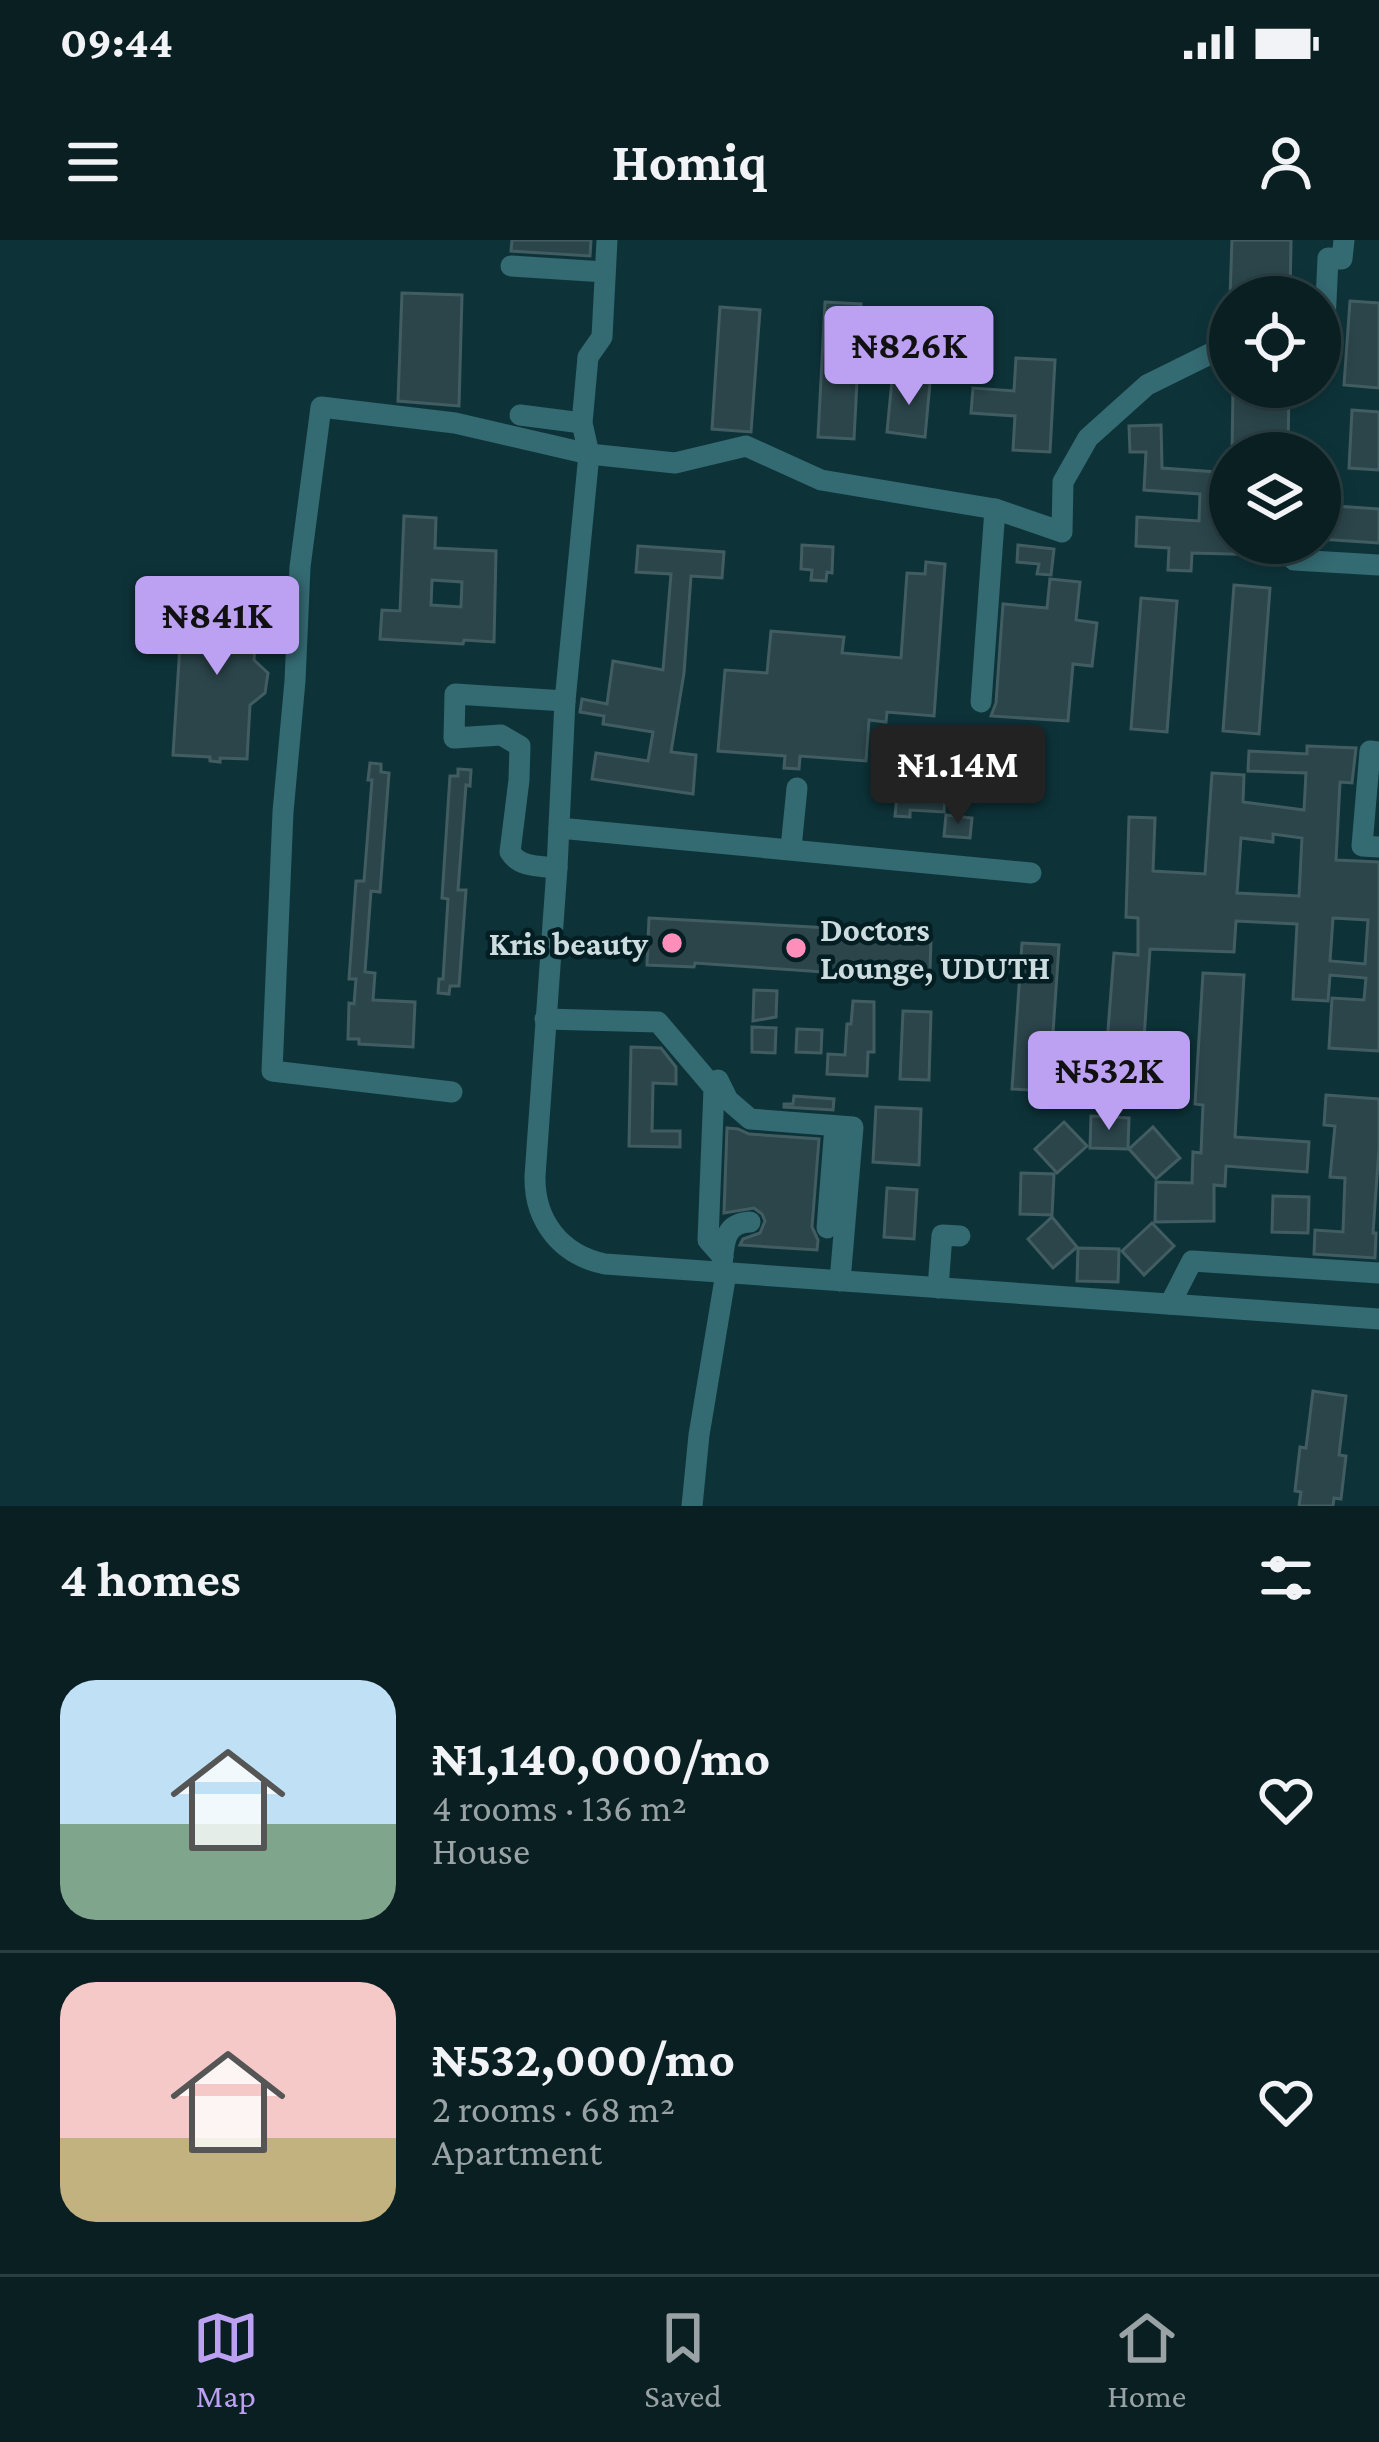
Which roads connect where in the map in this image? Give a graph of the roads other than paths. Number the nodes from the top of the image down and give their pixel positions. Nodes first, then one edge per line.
1 (607, 240) edge
2 (1344, 240) edge
3 (511, 266) dead end
4 (605, 272) junction
5 (1327, 276) edge
6 (1209, 354) edge
7 (520, 415) dead end
8 (582, 423) junction
9 (589, 454) junction
10 (995, 509) junction
11 (1341, 563) edge
12 (1379, 565) edge
13 (565, 701) junction
14 (981, 702) dead end
15 (1379, 752) edge
16 (797, 788) dead end
17 (559, 828) junction
18 (1379, 847) edge
19 (791, 848) junction
20 (557, 868) junction
21 (1031, 873) dead end
22 (545, 1019) junction
23 (711, 1084) junction
24 (452, 1092) dead end
25 (835, 1126) junction
26 (750, 1222) dead end
27 (827, 1228) dead end
28 (960, 1236) dead end
29 (723, 1267) junction
30 (1379, 1273) edge
31 (840, 1281) junction
32 (938, 1288) junction
33 (1170, 1304) junction
34 (1379, 1319) edge
35 (692, 1506) edge

1 - 4 street
2 - 5 street
3 - 4 street
4 - 8 street
6 - 10 street
7 - 8 street
8 - 9 street
9 - 10 street
9 - 13 street
9 - 24 street
10 - 14 street
11 - 12 street
13 - 17 street
13 - 20 street
15 - 18 street
16 - 19 street
17 - 19 street
17 - 20 street
19 - 21 street
20 - 22 street
22 - 23 street
22 - 29 street
23 - 25 street
23 - 29 street
25 - 27 street
25 - 31 street
26 - 29 street
28 - 32 street
29 - 31 street
29 - 35 street
30 - 33 street
31 - 32 street
32 - 33 street
33 - 34 street

